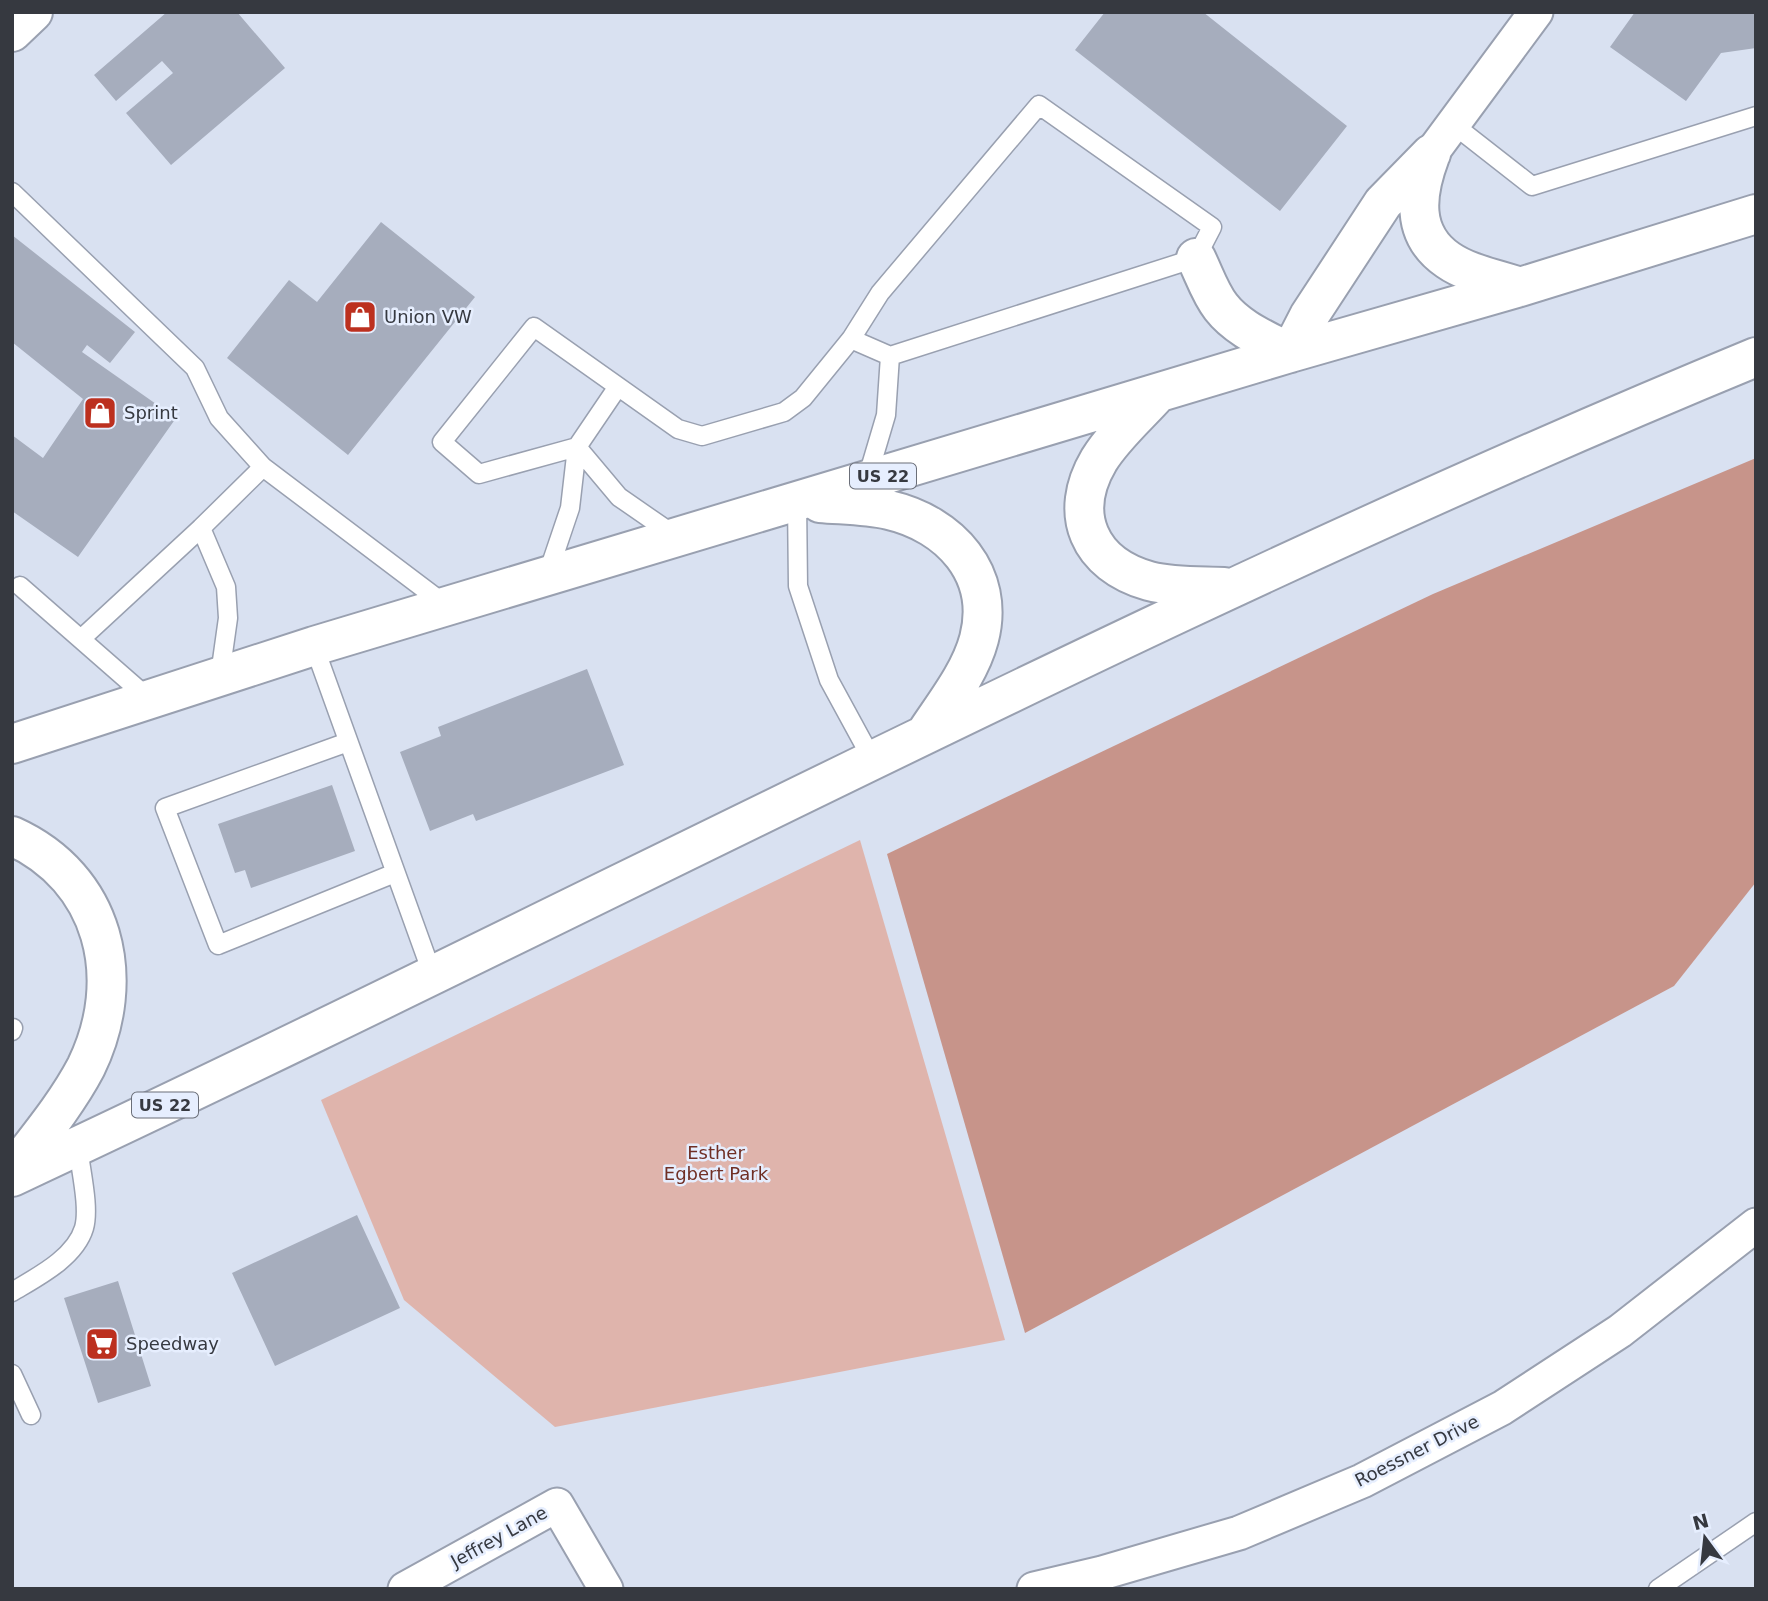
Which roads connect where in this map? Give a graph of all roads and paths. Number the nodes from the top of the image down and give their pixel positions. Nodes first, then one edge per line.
1 (33, 12) edge
2 (1536, 12) edge
3 (12, 32) edge
4 (1756, 116) edge
5 (1442, 140) junction
6 (12, 192) edge
7 (1756, 214) edge
8 (1196, 258) junction
9 (1520, 287) junction
10 (851, 339) junction
11 (1290, 353) junction
12 (890, 356) junction
13 (1756, 357) edge
14 (617, 388) junction
15 (1157, 394) junction
16 (577, 447) junction
17 (263, 467) junction
18 (866, 481) junction
19 (797, 501) junction
20 (201, 528) junction
21 (677, 537) junction
22 (547, 576) junction
23 (15, 586) edge
24 (1230, 587) junction
25 (447, 606) junction
26 (82, 638) junction
27 (314, 646) junction
28 (220, 675) junction
29 (148, 698) junction
30 (926, 733) junction
31 (348, 742) junction
32 (12, 744) edge
33 (872, 759) junction
34 (12, 836) edge
35 (395, 873) junction
36 (433, 976) junction
37 (78, 1146) junction
38 (12, 1175) edge
39 (1756, 1225) edge
40 (12, 1293) edge
41 (12, 1374) edge
42 (32, 1415) dead end
43 (1756, 1522) edge
44 (404, 1589) edge
45 (606, 1589) edge
46 (1034, 1589) edge
47 (1657, 1589) edge

1 - 3 main road
2 - 5 street
4 - 5 lane
5 - 9 main road
5 - 11 main road
6 - 17 lane
7 - 9 main road, US 22
8 - 10 lane
8 - 11 main road
8 - 12 lane
9 - 11 main road, US 22
10 - 12 lane
10 - 14 lane
11 - 15 main road, US 22
12 - 18 lane
13 - 24 main road, US 22
14 - 16 lane
14 - 16 lane
15 - 18 main road, US 22
15 - 24 main road
16 - 21 lane
16 - 22 lane
17 - 20 lane
17 - 25 lane
18 - 19 main road, US 22
19 - 21 main road, US 22
19 - 30 main road
19 - 33 lane
20 - 26 lane
20 - 28 lane
21 - 22 main road, US 22
22 - 25 main road, US 22
23 - 26 lane
24 - 30 main road, US 22
25 - 27 main road, US 22
26 - 29 lane
27 - 28 main road, US 22
27 - 31 lane
28 - 29 main road, US 22
29 - 32 main road, US 22
30 - 33 main road, US 22
31 - 35 lane
31 - 35 lane
33 - 36 main road, US 22
34 - 38 main road
35 - 36 lane
36 - 37 main road, US 22
37 - 38 main road, US 22
37 - 40 lane
39 - 46 street, Roessner Drive
41 - 42 lane
43 - 47 lane
44 - 45 street, Jeffrey Lane

